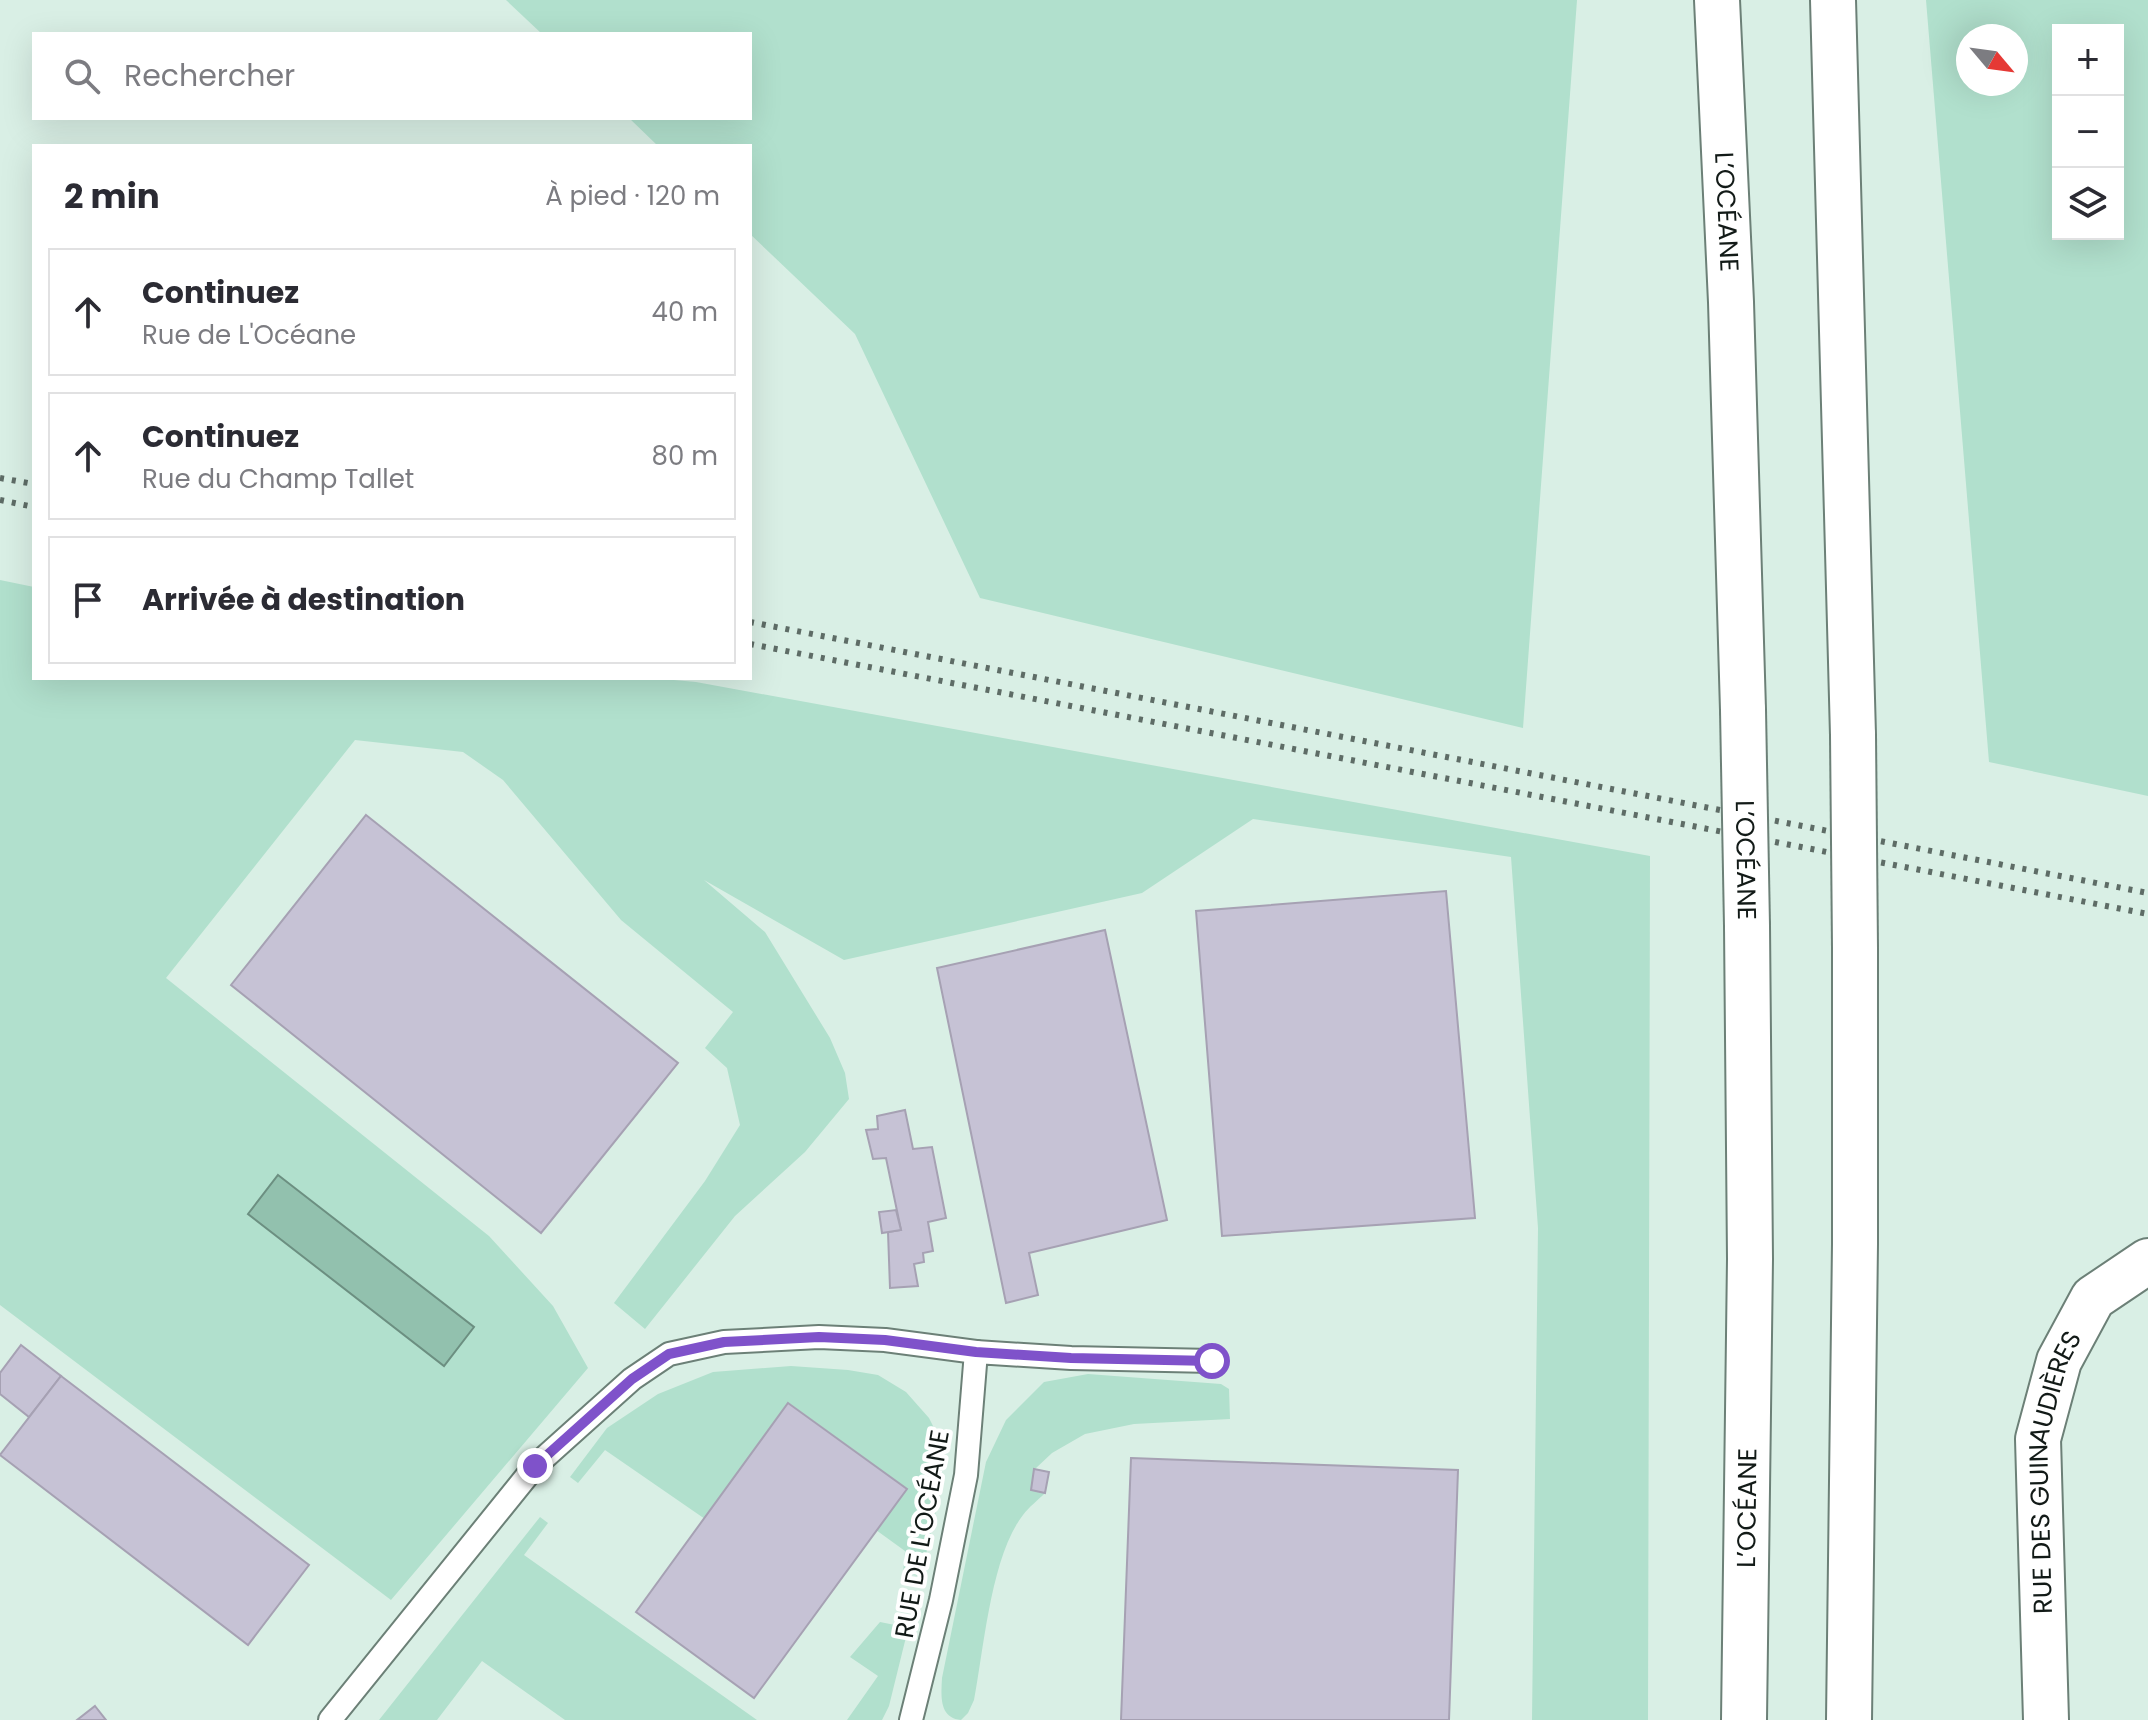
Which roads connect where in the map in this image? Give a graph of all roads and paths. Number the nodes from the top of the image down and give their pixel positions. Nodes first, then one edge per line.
1 (1717, 0) edge
2 (1833, 0) edge
3 (2148, 1261) edge
4 (976, 1352) junction
5 (1212, 1361) dead end
6 (330, 1720) edge
7 (911, 1720) edge
8 (1744, 1720) edge
9 (1849, 1720) edge
10 (2046, 1720) edge

1 - 8 main road, L’OCÉANE, bridge
2 - 9 main road, bridge
3 - 10 main road, RUE DES GUINAUDIÈRES
4 - 5 lane
4 - 6 lane
4 - 7 lane, RUE DE L'OCÉANE

